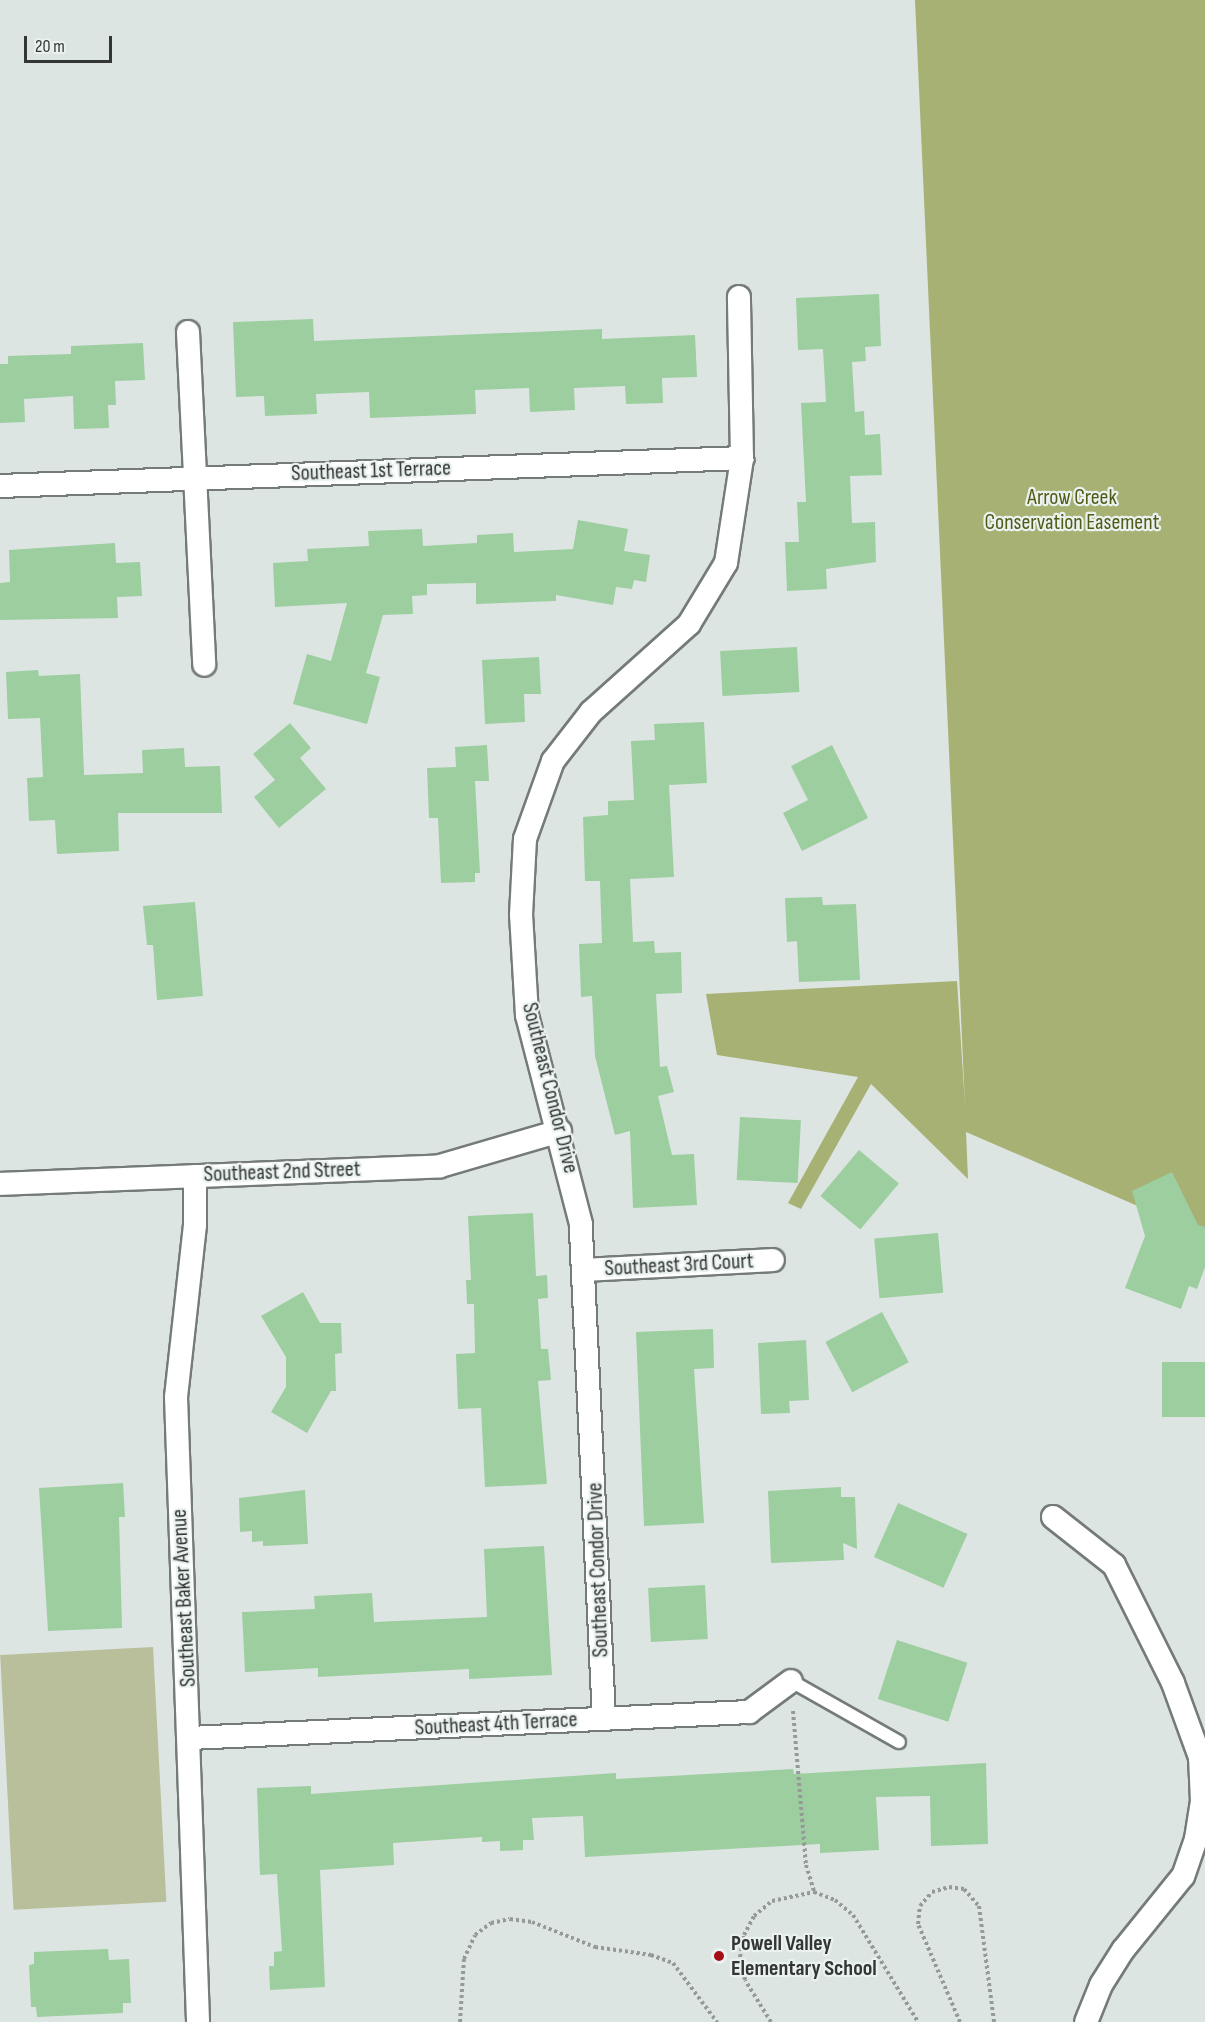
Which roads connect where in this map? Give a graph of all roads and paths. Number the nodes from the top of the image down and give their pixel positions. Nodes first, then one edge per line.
1 (739, 297) dead end
2 (188, 333) dead end
3 (742, 458) junction
4 (194, 478) junction
5 (0, 486) edge
6 (204, 665) dead end
7 (560, 1131) junction
8 (195, 1176) junction
9 (0, 1184) edge
10 (773, 1260) dead end
11 (585, 1270) junction
12 (1053, 1517) dead end
13 (791, 1681) junction
14 (604, 1719) junction
15 (190, 1738) junction
16 (899, 1742) dead end
17 (814, 1892) junction
18 (198, 2022) edge
19 (460, 2022) edge
20 (717, 2022) edge
21 (771, 2022) edge
22 (918, 2022) edge
23 (960, 2022) edge
24 (994, 2022) edge
25 (1086, 2022) edge

1 - 3 street, Southeast Condor Drive
2 - 4 street
3 - 4 street, Southeast 1st Terrace
3 - 7 street, Southeast Condor Drive
4 - 5 street, Southeast 1st Terrace
4 - 6 street
7 - 8 street, Southeast 2nd Street
7 - 11 street, Southeast Condor Drive
8 - 9 street, Southeast 2nd Street
8 - 15 street, Southeast Baker Avenue
10 - 11 street, Southeast 3rd Court
11 - 14 street, Southeast Condor Drive
12 - 25 street
13 - 14 street, Southeast 4th Terrace
13 - 16 lane
13 - 17 path
14 - 15 street, Southeast 4th Terrace
15 - 18 street, Southeast Baker Avenue
17 - 21 path
17 - 22 path
19 - 20 path
23 - 24 path

